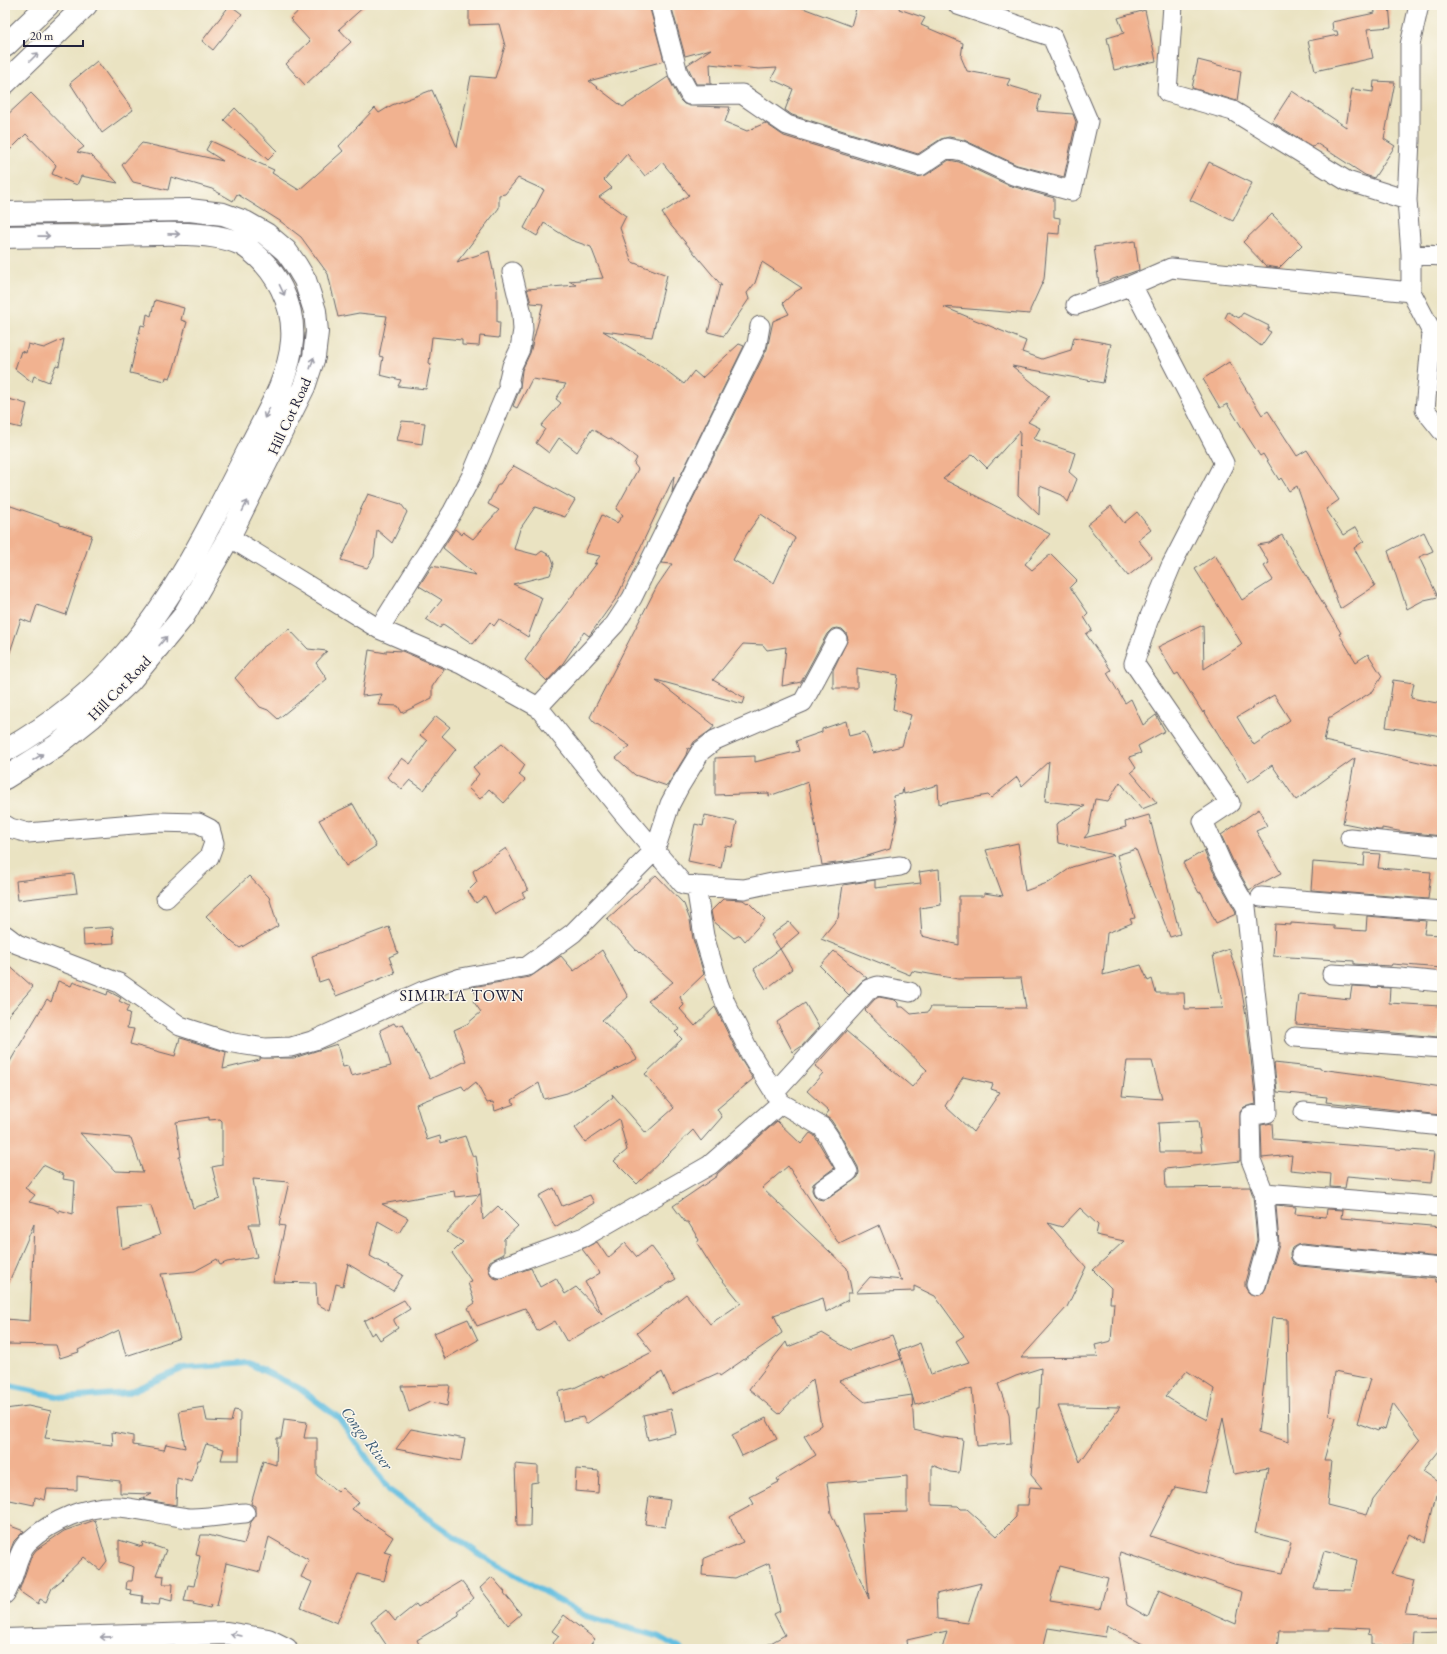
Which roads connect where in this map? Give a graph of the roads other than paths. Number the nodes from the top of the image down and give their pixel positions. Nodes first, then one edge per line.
1 (48, 5) edge
2 (86, 5) edge
3 (660, 5) edge
4 (958, 5) edge
5 (1173, 5) edge
6 (1419, 5) edge
7 (5, 46) edge
8 (5, 83) edge
9 (1407, 200) junction
10 (5, 213) edge
11 (5, 237) edge
12 (1411, 254) junction
13 (1442, 256) edge
14 (512, 272) dead end
15 (1132, 285) junction
16 (1411, 292) junction
17 (1076, 305) dead end
18 (760, 326) dead end
19 (1442, 431) edge
20 (230, 537) junction
21 (379, 629) junction
22 (837, 639) dead end
23 (538, 707) junction
24 (5, 752) edge
25 (5, 778) edge
26 (5, 825) edge
27 (1350, 838) dead end
28 (1442, 847) edge
29 (655, 850) junction
30 (900, 866) dead end
31 (696, 886) junction
32 (1260, 896) dead end
33 (166, 898) dead end
34 (1442, 911) edge
35 (5, 935) edge
36 (1332, 974) dead end
37 (1442, 982) edge
38 (910, 992) dead end
39 (1295, 1037) dead end
40 (1442, 1048) edge
41 (777, 1098) junction
42 (1304, 1112) dead end
43 (1442, 1126) edge
44 (1304, 1183) dead end
45 (823, 1189) dead end
46 (1264, 1193) junction
47 (1442, 1194) edge
48 (1442, 1207) edge
49 (1301, 1255) dead end
50 (499, 1268) dead end
51 (1442, 1268) edge
52 (1256, 1285) dead end
53 (246, 1513) dead end
54 (5, 1594) edge
55 (5, 1640) edge
56 (286, 1649) edge

1 - 7 main road
8 -> 2 main road
3 - 4 street
5 - 9 street
6 - 9 street
9 - 12 street
20 -> 10 main road, Hill Cot Road
11 -> 24 main road, Hill Cot Road
12 - 13 street
12 - 16 street
14 - 21 street
15 - 16 street
15 - 17 street
15 - 46 street
16 - 19 street
18 - 23 street
20 - 21 street
25 -> 20 main road, Hill Cot Road
21 - 23 street
22 - 29 street
23 - 29 street
26 - 33 street
27 - 28 street
29 - 31 street
29 - 35 street
30 - 31 street
31 - 41 street
32 - 34 street
36 - 37 street
38 - 41 street
39 - 40 street
41 - 45 street
41 - 50 street
42 - 43 street
44 - 47 street
46 - 48 street
46 - 52 street
49 - 51 street
53 - 54 street
56 -> 55 main road

